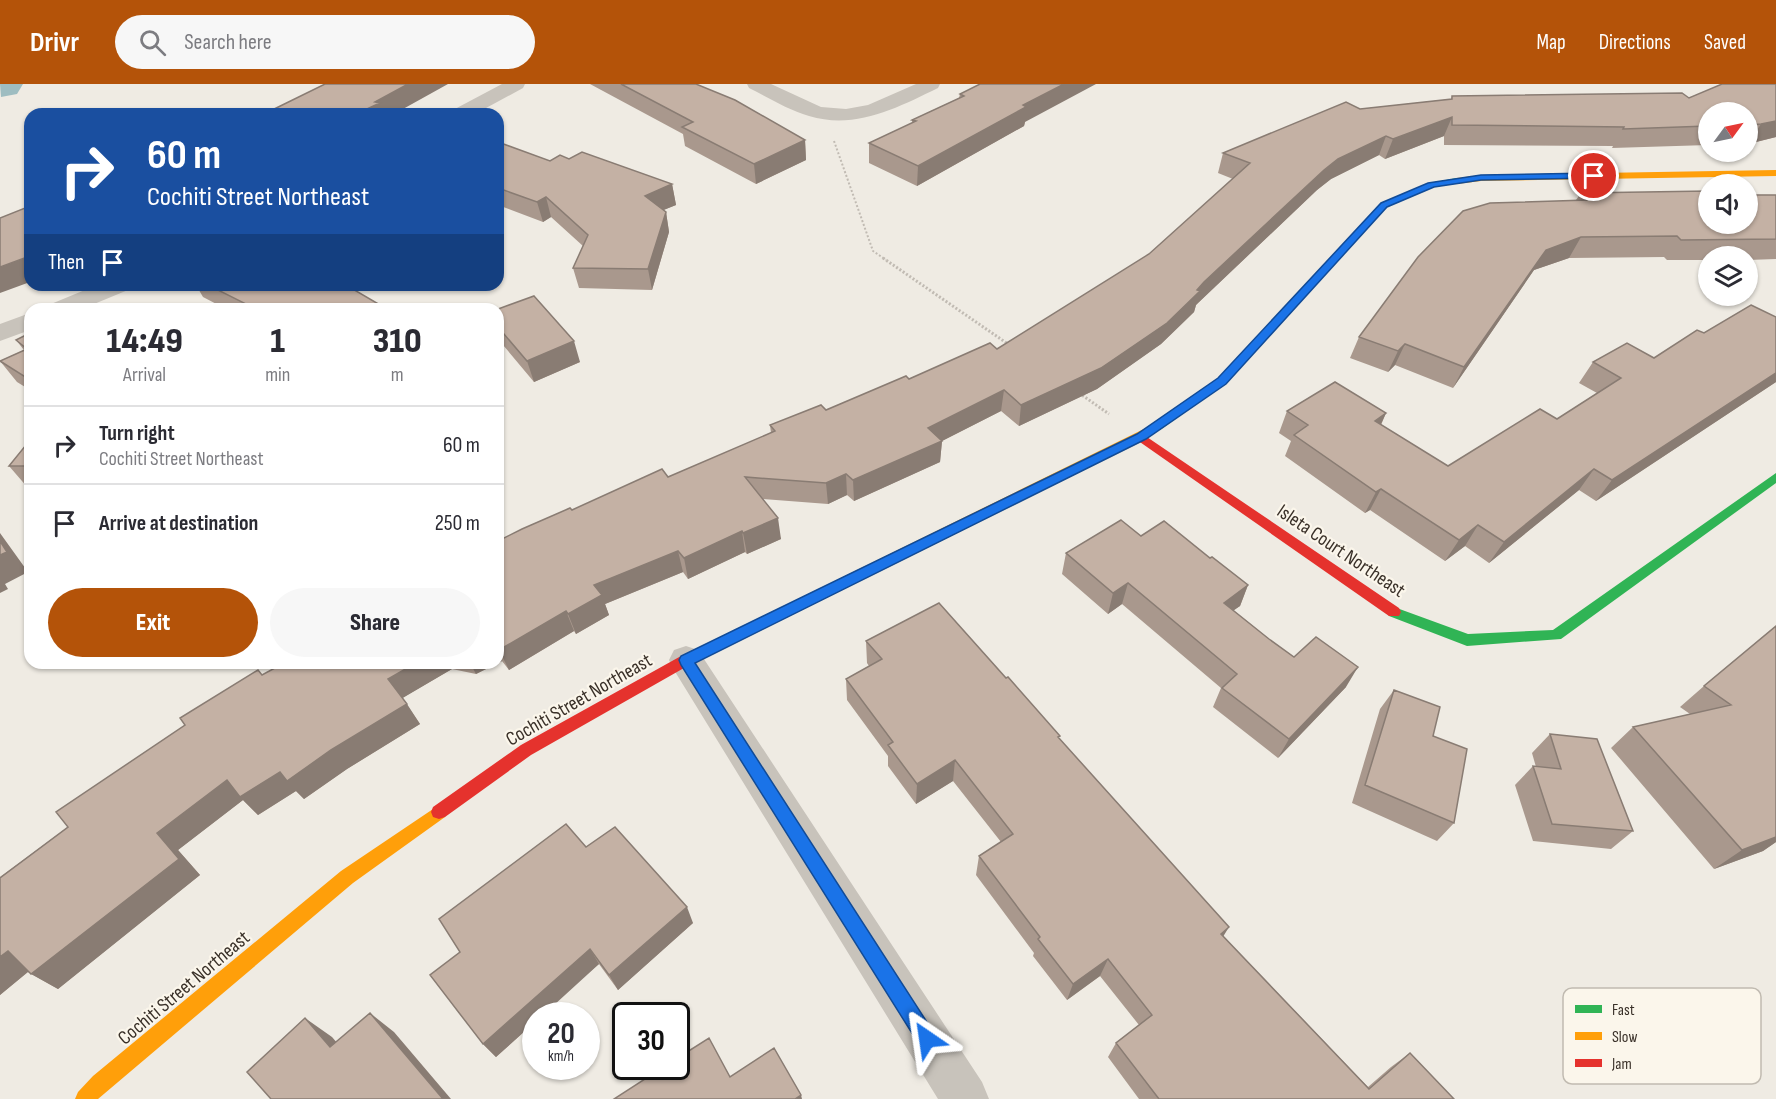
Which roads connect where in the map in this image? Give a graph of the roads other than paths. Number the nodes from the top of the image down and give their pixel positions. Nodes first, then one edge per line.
1 (516, 84) edge
2 (756, 84) edge
3 (931, 84) edge
4 (471, 108) edge
5 (1776, 173) edge
6 (104, 291) edge
7 (75, 303) edge
8 (24, 323) edge
9 (0, 333) edge
10 (1142, 437) junction
11 (1776, 477) edge
12 (686, 660) junction
13 (85, 1099) edge
14 (965, 1099) edge

1 - 4 street
2 - 3 street
5 - 10 street, Cochiti Street Northeast
6 - 7 street
8 - 9 street
10 - 11 street, Isleta Court Northeast
10 - 12 street, Cochiti Street Northeast
12 - 13 street, Cochiti Street Northeast
12 - 14 street

